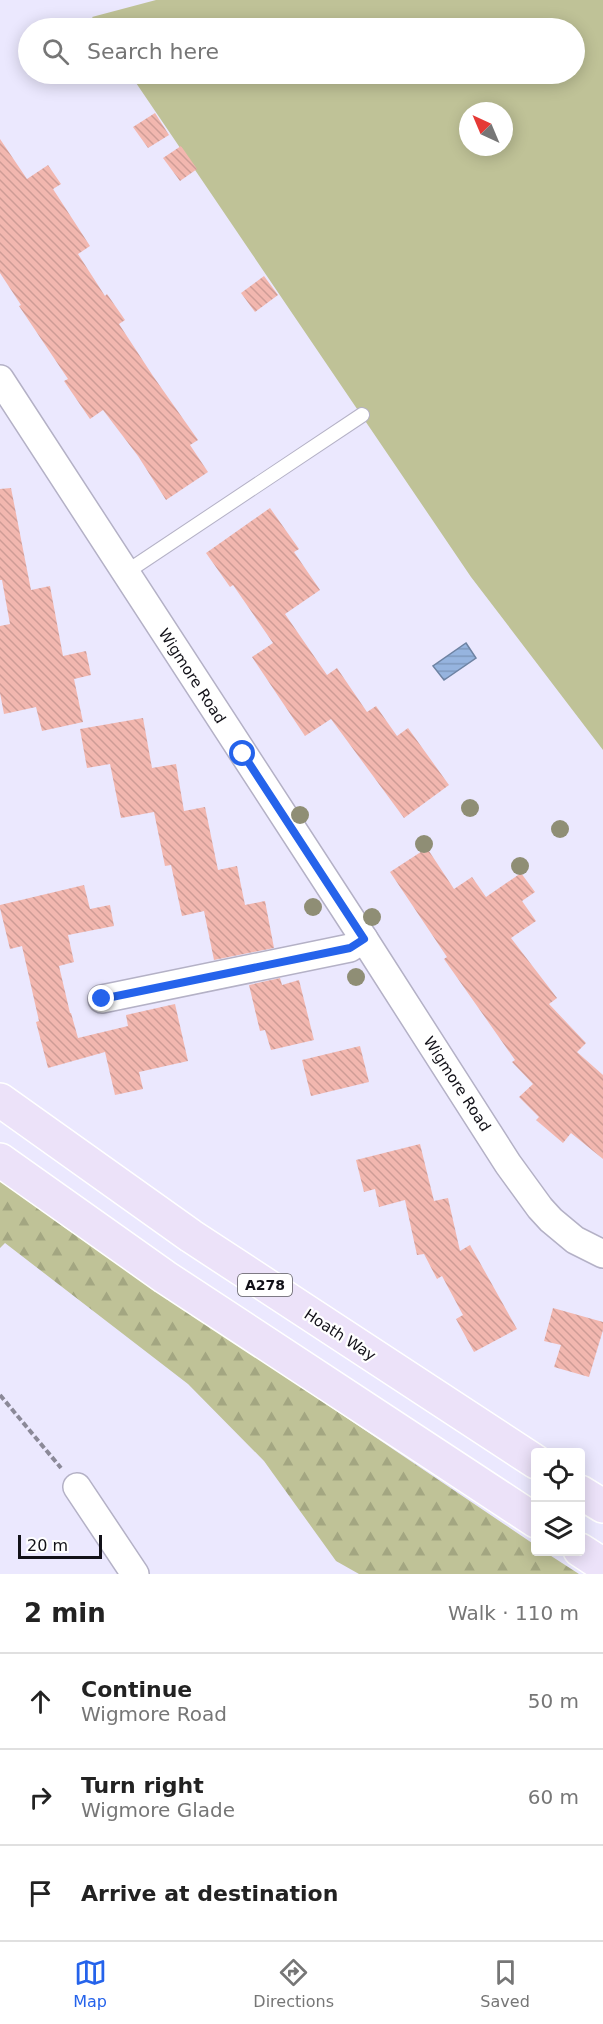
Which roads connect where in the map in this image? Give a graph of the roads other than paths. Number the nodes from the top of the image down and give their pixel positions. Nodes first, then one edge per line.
1 (0, 379) edge
2 (362, 415) dead end
3 (125, 573) junction
4 (364, 939) junction
5 (102, 999) dead end
6 (0, 1100) edge
7 (0, 1160) edge
8 (603, 1254) edge
9 (531, 1459) edge
10 (77, 1487) road end
11 (585, 1495) edge
12 (603, 1506) edge
13 (531, 1518) edge
14 (585, 1553) edge
15 (603, 1564) edge
16 (135, 1574) edge

1 - 3 street, Wigmore Road
2 - 3 lane
3 - 4 street, Wigmore Road
4 - 5 street
4 - 8 street, Wigmore Road
6 - 9 main road, Hoath Way / A278
7 - 13 main road
10 - 16 street
11 - 12 main road
14 - 15 main road

